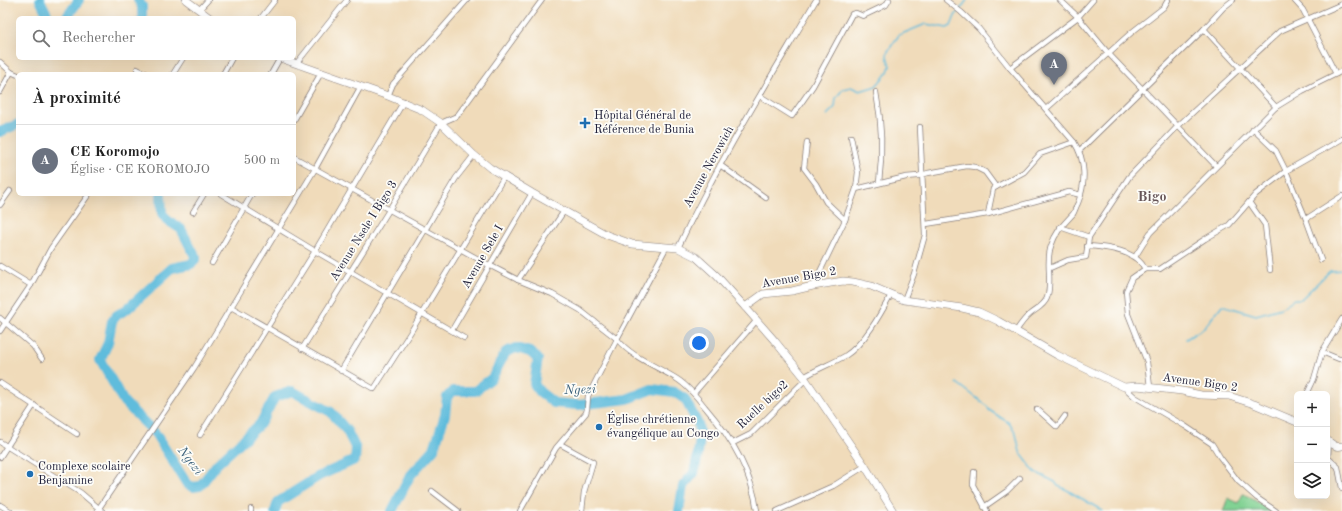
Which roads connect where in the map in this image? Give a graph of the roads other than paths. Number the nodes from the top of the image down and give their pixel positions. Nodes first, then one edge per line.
1 (186, 0) edge
2 (208, 0) edge
3 (274, 0) edge
4 (347, 0) edge
5 (466, 0) edge
6 (542, 0) edge
7 (816, 0) edge
8 (889, 0) edge
9 (946, 0) edge
10 (1060, 0) edge
11 (1093, 0) edge
12 (1168, 0) edge
13 (1233, 0) edge
14 (1294, 0) edge
15 (1342, 4) edge
16 (199, 10) junction
17 (206, 16) edge
18 (262, 16) edge
19 (1078, 16) junction
20 (1307, 19) junction
21 (1204, 29) junction
22 (1108, 53) junction
23 (182, 60) edge
24 (231, 60) edge
25 (279, 60) edge
26 (285, 60) edge
27 (0, 62) edge
28 (296, 64) junction
29 (1010, 68) junction
30 (1240, 68) junction
31 (137, 69) dead end
32 (1342, 71) edge
33 (11, 72) junction
34 (143, 72) edge
35 (174, 72) edge
36 (224, 72) edge
37 (272, 72) edge
38 (321, 73) junction
39 (16, 74) edge
40 (1336, 74) junction
41 (361, 86) junction
42 (1142, 88) junction
43 (0, 92) edge
44 (876, 92) dead end
45 (388, 96) junction
46 (760, 96) junction
47 (404, 101) junction
48 (1276, 107) junction
49 (1046, 110) junction
50 (296, 117) edge
51 (441, 123) junction
52 (1178, 126) junction
53 (920, 127) dead end
54 (1253, 129) junction
55 (851, 137) dead end
56 (1342, 139) edge
57 (807, 142) dead end
58 (1074, 142) junction
59 (1079, 151) junction
60 (474, 155) junction
61 (296, 157) edge
62 (720, 165) junction
63 (1216, 166) junction
64 (316, 169) junction
65 (1286, 171) junction
66 (923, 174) junction
67 (504, 177) junction
68 (880, 183) junction
69 (996, 187) junction
70 (352, 189) junction
71 (856, 189) junction
72 (10, 191) dead end
73 (532, 193) junction
74 (1081, 195) junction
75 (88, 196) edge
76 (203, 196) edge
77 (224, 196) edge
78 (251, 196) edge
79 (1342, 196) edge
80 (766, 198) dead end
81 (1249, 202) junction
82 (0, 206) edge
83 (244, 208) junction
84 (389, 210) junction
85 (564, 211) junction
86 (193, 212) dead end
87 (988, 214) junction
88 (1306, 218) junction
89 (845, 220) junction
90 (926, 224) junction
91 (1060, 227) junction
92 (279, 230) junction
93 (426, 230) junction
94 (1089, 237) junction
95 (1088, 246) junction
96 (666, 248) junction
97 (678, 248) junction
98 (460, 250) junction
99 (315, 251) junction
100 (1135, 257) junction
101 (1321, 260) dead end
102 (212, 263) dead end
103 (489, 265) junction
104 (0, 266) edge
105 (1050, 268) junction
106 (1145, 269) junction
107 (1270, 270) dead end
108 (351, 272) junction
109 (518, 280) junction
110 (31, 285) junction
111 (813, 286) junction
112 (388, 293) junction
113 (891, 295) junction
114 (904, 300) junction
115 (231, 307) junction
116 (745, 307) junction
117 (422, 312) junction
118 (0, 318) edge
119 (1342, 319) edge
120 (757, 320) junction
121 (6, 323) junction
122 (266, 328) junction
123 (452, 330) junction
124 (0, 331) edge
125 (1016, 331) junction
126 (464, 338) dead end
127 (617, 339) junction
128 (302, 349) junction
129 (1322, 352) junction
130 (42, 359) dead end
131 (1342, 359) edge
132 (341, 371) junction
133 (804, 378) junction
134 (0, 383) edge
135 (1124, 387) junction
136 (1150, 387) junction
137 (1308, 391) edge
138 (694, 393) junction
139 (34, 405) junction
140 (1036, 409) dead end
141 (1065, 416) dead end
142 (1294, 418) edge
143 (77, 434) dead end
144 (200, 434) dead end
145 (0, 442) edge
146 (1330, 442) edge
147 (733, 443) junction
148 (560, 444) junction
149 (1342, 446) edge
150 (8, 447) junction
151 (0, 457) edge
152 (1330, 460) edge
153 (865, 466) junction
154 (974, 472) dead end
155 (1020, 478) dead end
156 (1342, 488) edge
157 (432, 491) dead end
158 (0, 505) edge
159 (99, 510) edge
160 (521, 510) edge
161 (985, 510) edge
162 (10, 511) edge
163 (458, 511) edge
164 (528, 511) edge
165 (582, 511) edge
166 (757, 511) edge
167 (780, 511) edge
168 (894, 511) edge
169 (1276, 511) edge

1 - 16 street
2 - 16 street
3 - 18 street
4 - 28 street
5 - 45 street
6 - 51 street
7 - 46 street, Avenue Nerowich
8 - 46 street
9 - 29 street
10 - 19 street
11 - 19 street
12 - 22 street
13 - 21 street
14 - 20 street
15 - 20 street
16 - 17 street
19 - 22 street
19 - 29 street
20 - 30 street
20 - 40 street
21 - 30 street
21 - 42 street
22 - 42 street
22 - 49 street
23 - 35 street
24 - 36 street
25 - 37 street
26 - 28 street
27 - 33 street
28 - 38 street
29 - 49 street
30 - 48 street
30 - 52 street
31 - 34 street
32 - 40 street
33 - 39 street
33 - 43 street
38 - 41 street
38 - 50 street
40 - 48 street
41 - 45 street
41 - 64 street
42 - 52 street
42 - 59 street
44 - 68 street
45 - 47 street
46 - 62 street, Avenue Nerowich
47 - 51 street
47 - 70 street
48 - 54 street
49 - 58 street
51 - 60 street
51 - 84 street, Avenue Nsele I Bigo 3
52 - 63 street
52 - 94 street
53 - 66 street
54 - 63 street
54 - 65 street
55 - 71 street
56 - 65 street
57 - 89 street
58 - 59 street
58 - 69 street
59 - 74 street
60 - 67 street
60 - 93 street
61 - 64 street
62 - 80 street
62 - 97 street, Avenue Nerowich
63 - 100 street
64 - 70 street
64 - 92 street
65 - 81 street
65 - 88 street
66 - 68 street
66 - 69 street
66 - 90 street
67 - 73 street
67 - 98 street
68 - 71 street
69 - 87 street
70 - 84 street
70 - 99 street
71 - 89 street
72 - 82 street
73 - 85 street
73 - 103 street, Avenue Sele I
74 - 87 street
74 - 91 street
75 - 110 street
76 - 86 street
77 - 83 street
78 - 83 street
79 - 88 street
81 - 106 street
81 - 107 street
83 - 92 street
83 - 102 street
84 - 93 street
84 - 108 street, Avenue Nsele I Bigo 3
85 - 96 street
85 - 109 street
87 - 90 street
88 - 101 street
89 - 111 street
90 - 114 street
91 - 94 street
91 - 105 street
92 - 99 street
92 - 115 street
93 - 98 street
93 - 112 street
94 - 95 street
95 - 100 street
95 - 105 street
96 - 97 street
96 - 127 street
97 - 116 street
98 - 103 street
98 - 117 street
99 - 108 street
99 - 122 street
100 - 106 street
103 - 109 street
103 - 123 street, Avenue Sele I
104 - 110 street
105 - 125 street
106 - 136 street
108 - 112 street
108 - 128 street, Avenue Nsele I Bigo 3
109 - 127 street
110 - 121 street
111 - 113 street, Avenue Bigo 2
111 - 116 street, Avenue Bigo 2
112 - 117 street
112 - 132 street
113 - 114 street, Avenue Bigo 2
113 - 133 street, Ruelle bigo2
114 - 125 street, Avenue Bigo 2
115 - 122 street
115 - 159 street
116 - 120 street
117 - 123 street
117 - 132 street
118 - 121 street
119 - 129 street
120 - 133 street
120 - 138 street
121 - 124 street
121 - 130 street
122 - 128 street
122 - 144 street
123 - 126 street
125 - 135 street, Avenue Bigo 2
127 - 138 street
127 - 148 street
128 - 132 street
129 - 131 street
129 - 137 street
133 - 147 street, Ruelle bigo2
133 - 153 street
134 - 139 street
135 - 136 street, Avenue Bigo 2
135 - 169 street
136 - 142 street, Avenue Bigo 2
138 - 147 street
139 - 143 street
139 - 150 street
140 - 141 street
145 - 150 street
146 - 149 street
147 - 166 street
148 - 160 street
148 - 165 street
150 - 151 street
150 - 159 street
152 - 156 street
153 - 167 street
153 - 168 street
154 - 161 street
155 - 161 street
157 - 163 street
158 - 162 street
160 - 164 street

